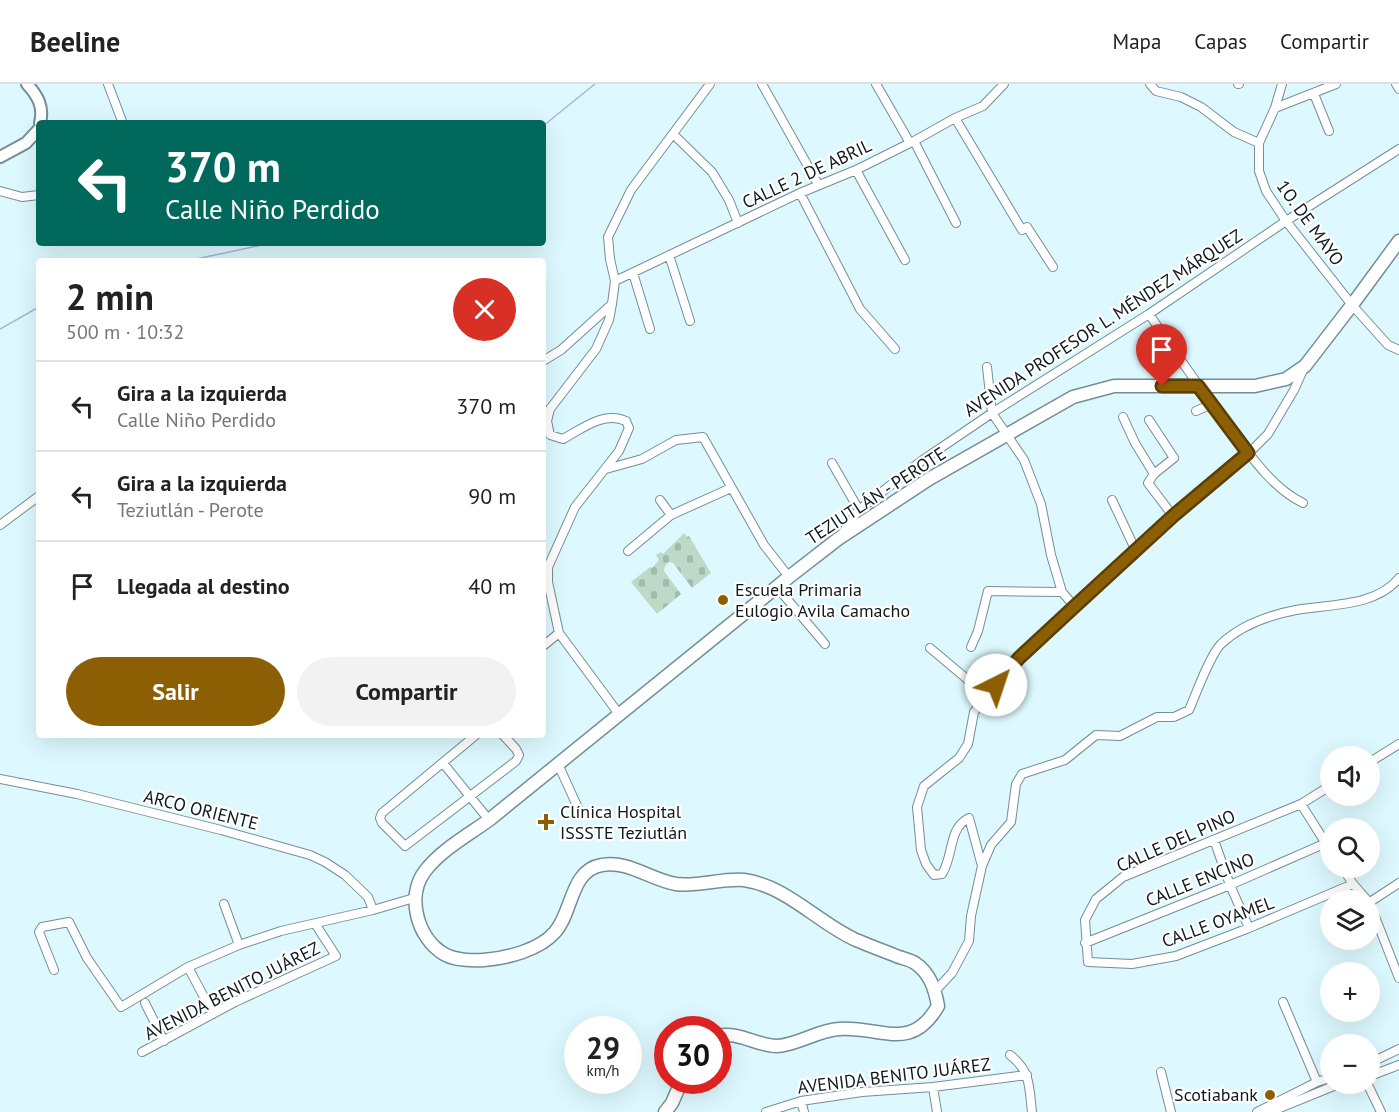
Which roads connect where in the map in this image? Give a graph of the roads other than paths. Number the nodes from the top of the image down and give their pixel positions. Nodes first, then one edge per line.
1 (27, 84) edge
2 (108, 84) edge
3 (710, 84) edge
4 (762, 84) edge
5 (876, 84) edge
6 (1005, 84) edge
7 (1150, 84) edge
8 (1282, 84) edge
9 (1336, 84) edge
10 (1396, 84) edge
11 (1399, 89) edge
12 (1314, 94) junction
13 (1275, 108) junction
14 (955, 118) junction
15 (41, 120) edge
16 (122, 120) edge
17 (1329, 131) dead end
18 (36, 132) edge
19 (673, 134) junction
20 (912, 142) junction
21 (1259, 143) junction
22 (1399, 149) edge
23 (0, 157) edge
24 (856, 170) junction
25 (819, 184) junction
26 (0, 191) edge
27 (800, 193) junction
28 (36, 195) edge
29 (1286, 221) junction
30 (738, 222) junction
31 (956, 223) dead end
32 (1399, 241) edge
33 (669, 255) junction
34 (904, 261) dead end
35 (1053, 267) dead end
36 (633, 273) junction
37 (615, 281) junction
38 (612, 304) junction
39 (1352, 305) junction
40 (1149, 314) junction
41 (690, 321) dead end
42 (650, 329) dead end
43 (894, 349) dead end
44 (1399, 350) edge
45 (546, 359) edge
46 (1305, 366) junction
47 (987, 367) dead end
48 (1198, 386) junction
49 (1212, 404) junction
50 (1196, 411) dead end
51 (992, 413) junction
52 (1123, 417) dead end
53 (1149, 420) dead end
54 (1007, 436) junction
55 (1248, 453) junction
56 (832, 463) dead end
57 (606, 469) junction
58 (1154, 474) junction
59 (731, 488) junction
60 (36, 498) edge
61 (660, 500) dead end
62 (1112, 500) dead end
63 (1302, 503) dead end
64 (859, 510) junction
65 (671, 515) junction
66 (1173, 516) junction
67 (0, 525) edge
68 (838, 539) junction
69 (628, 551) dead end
70 (1136, 551) junction
71 (789, 576) junction
72 (1399, 578) edge
73 (777, 586) junction
74 (1062, 592) junction
75 (1074, 607) junction
76 (559, 633) junction
77 (546, 644) edge
78 (825, 644) dead end
79 (971, 647) dead end
80 (930, 648) dead end
81 (986, 695) junction
82 (620, 714) junction
83 (472, 738) edge
84 (506, 738) edge
85 (1399, 744) edge
86 (1380, 756) edge
87 (443, 763) junction
88 (558, 765) junction
89 (0, 779) edge
90 (1320, 792) edge
91 (472, 796) junction
92 (1301, 804) junction
93 (578, 808) dead end
94 (489, 820) junction
95 (1320, 834) edge
96 (1214, 840) junction
97 (1320, 849) edge
98 (981, 866) junction
99 (1349, 878) edge
100 (1399, 883) edge
101 (1353, 884) junction
102 (1230, 885) junction
103 (1358, 890) edge
104 (1380, 895) edge
105 (414, 898) junction
106 (224, 904) dead end
107 (373, 910) junction
108 (316, 925) junction
109 (1249, 928) junction
110 (1380, 931) edge
111 (1085, 943) junction
112 (239, 945) junction
113 (1088, 962) joint
114 (188, 967) junction
115 (54, 970) dead end
116 (1399, 978) edge
117 (935, 991) junction
118 (1283, 1002) dead end
119 (146, 1003) dead end
120 (213, 1014) junction
121 (732, 1036) edge
122 (164, 1041) junction
123 (1399, 1049) edge
124 (142, 1052) dead end
125 (1010, 1055) dead end
126 (1380, 1058) edge
127 (1399, 1065) edge
128 (1161, 1072) dead end
129 (1380, 1073) edge
130 (1027, 1075) junction
131 (1320, 1081) edge
132 (1317, 1082) junction
133 (933, 1087) junction
134 (1320, 1092) edge
135 (676, 1094) edge
136 (1372, 1094) edge
137 (801, 1101) junction
138 (665, 1112) edge
139 (766, 1112) edge
140 (804, 1112) edge
141 (938, 1112) edge
142 (1032, 1112) edge
143 (1171, 1112) edge
144 (1257, 1112) edge
145 (1270, 1112) edge
146 (1381, 1112) edge

1 - 15 main road
2 - 16 street
3 - 19 street
4 - 25 street
5 - 20 street
6 - 14 street, CALLE 2 DE ABRIL
7 - 21 street
8 - 13 street, 1O. DE MAYO
9 - 12 street
10 - 11 street
12 - 13 street
12 - 17 street
13 - 21 street, 1O. DE MAYO
14 - 20 street, CALLE 2 DE ABRIL
14 - 35 street
18 - 23 main road
19 - 30 street
19 - 37 street
20 - 24 street, CALLE 2 DE ABRIL
20 - 31 street
21 - 29 street, 1O. DE MAYO
22 - 29 street, AVENIDA PROFESOR L. MÉNDEZ MÁRQUEZ
24 - 25 street, CALLE 2 DE ABRIL
24 - 34 street
25 - 27 street, CALLE 2 DE ABRIL
26 - 28 street
27 - 30 street, CALLE 2 DE ABRIL
27 - 43 street
29 - 39 street, 1O. DE MAYO
29 - 40 street, AVENIDA PROFESOR L. MÉNDEZ MÁRQUEZ
30 - 33 street, CALLE 2 DE ABRIL
32 - 39 main road, TEZIUTLÁN - PEROTE
33 - 36 street, CALLE 2 DE ABRIL
33 - 41 street
36 - 37 street, CALLE 2 DE ABRIL
36 - 42 street
37 - 38 street
38 - 45 street
38 - 57 street
39 - 44 street, 1O. DE MAYO
39 - 46 main road, TEZIUTLÁN - PEROTE
40 - 48 street
40 - 51 street, AVENIDA PROFESOR L. MÉNDEZ MÁRQUEZ
46 - 48 main road, TEZIUTLÁN - PEROTE
46 - 55 street
47 - 51 street
48 - 49 street
48 - 54 main road, TEZIUTLÁN - PEROTE
49 - 50 street
49 - 55 street
51 - 54 street
51 - 64 street, AVENIDA PROFESOR L. MÉNDEZ MÁRQUEZ
52 - 58 street
53 - 58 street
54 - 68 main road, TEZIUTLÁN - PEROTE
54 - 74 street
55 - 63 street
55 - 66 street
56 - 64 street
57 - 59 street
57 - 76 street
58 - 66 street
59 - 65 street
59 - 71 street
60 - 67 street
61 - 65 street
62 - 70 street
64 - 68 street, AVENIDA PROFESOR L. MÉNDEZ MÁRQUEZ
65 - 69 street
66 - 70 street
68 - 71 main road, TEZIUTLÁN - PEROTE
70 - 75 street
71 - 73 main road, TEZIUTLÁN - PEROTE
72 - 98 street
73 - 78 street
73 - 82 main road, TEZIUTLÁN - PEROTE
74 - 75 street
74 - 79 street
75 - 81 street
76 - 77 street
76 - 82 street
80 - 81 street
81 - 98 street
82 - 88 main road, TEZIUTLÁN - PEROTE
83 - 87 street
84 - 91 street
85 - 86 street
87 - 91 street
87 - 91 street
88 - 93 street
88 - 94 main road, TEZIUTLÁN - PEROTE
89 - 107 street, ARCO ORIENTE
90 - 92 street, CALLE DEL PINO
91 - 94 street
92 - 95 street
92 - 96 street, CALLE DEL PINO
94 - 105 main road, TEZIUTLÁN - PEROTE
96 - 102 street
96 - 111 street, CALLE DEL PINO
97 - 102 street, CALLE ENCINO
98 - 117 street
99 - 101 street
100 - 104 street
101 - 103 street
101 - 109 street, CALLE OYAMEL
102 - 109 street
102 - 111 street, CALLE ENCINO
105 - 107 street
105 - 117 main road
106 - 112 street
107 - 108 street
108 - 112 street
108 - 120 street, AVENIDA BENITO JUÁREZ
109 - 113 street, CALLE OYAMEL
110 - 116 street
111 - 113 street, CALLE DEL PINO
112 - 114 street
114 - 115 street
114 - 120 street
117 - 121 main road
118 - 132 street
119 - 122 street
120 - 122 street, AVENIDA BENITO JUÁREZ
122 - 124 street, AVENIDA BENITO JUÁREZ
123 - 126 street
125 - 130 street
127 - 129 street
128 - 143 street
130 - 133 street, AVENIDA BENITO JUÁREZ
130 - 142 street
131 - 132 street
132 - 144 street
133 - 137 street, AVENIDA BENITO JUÁREZ
133 - 141 street
134 - 145 street
135 - 138 main road
136 - 146 street
137 - 139 street, AVENIDA BENITO JUÁREZ
137 - 140 street

